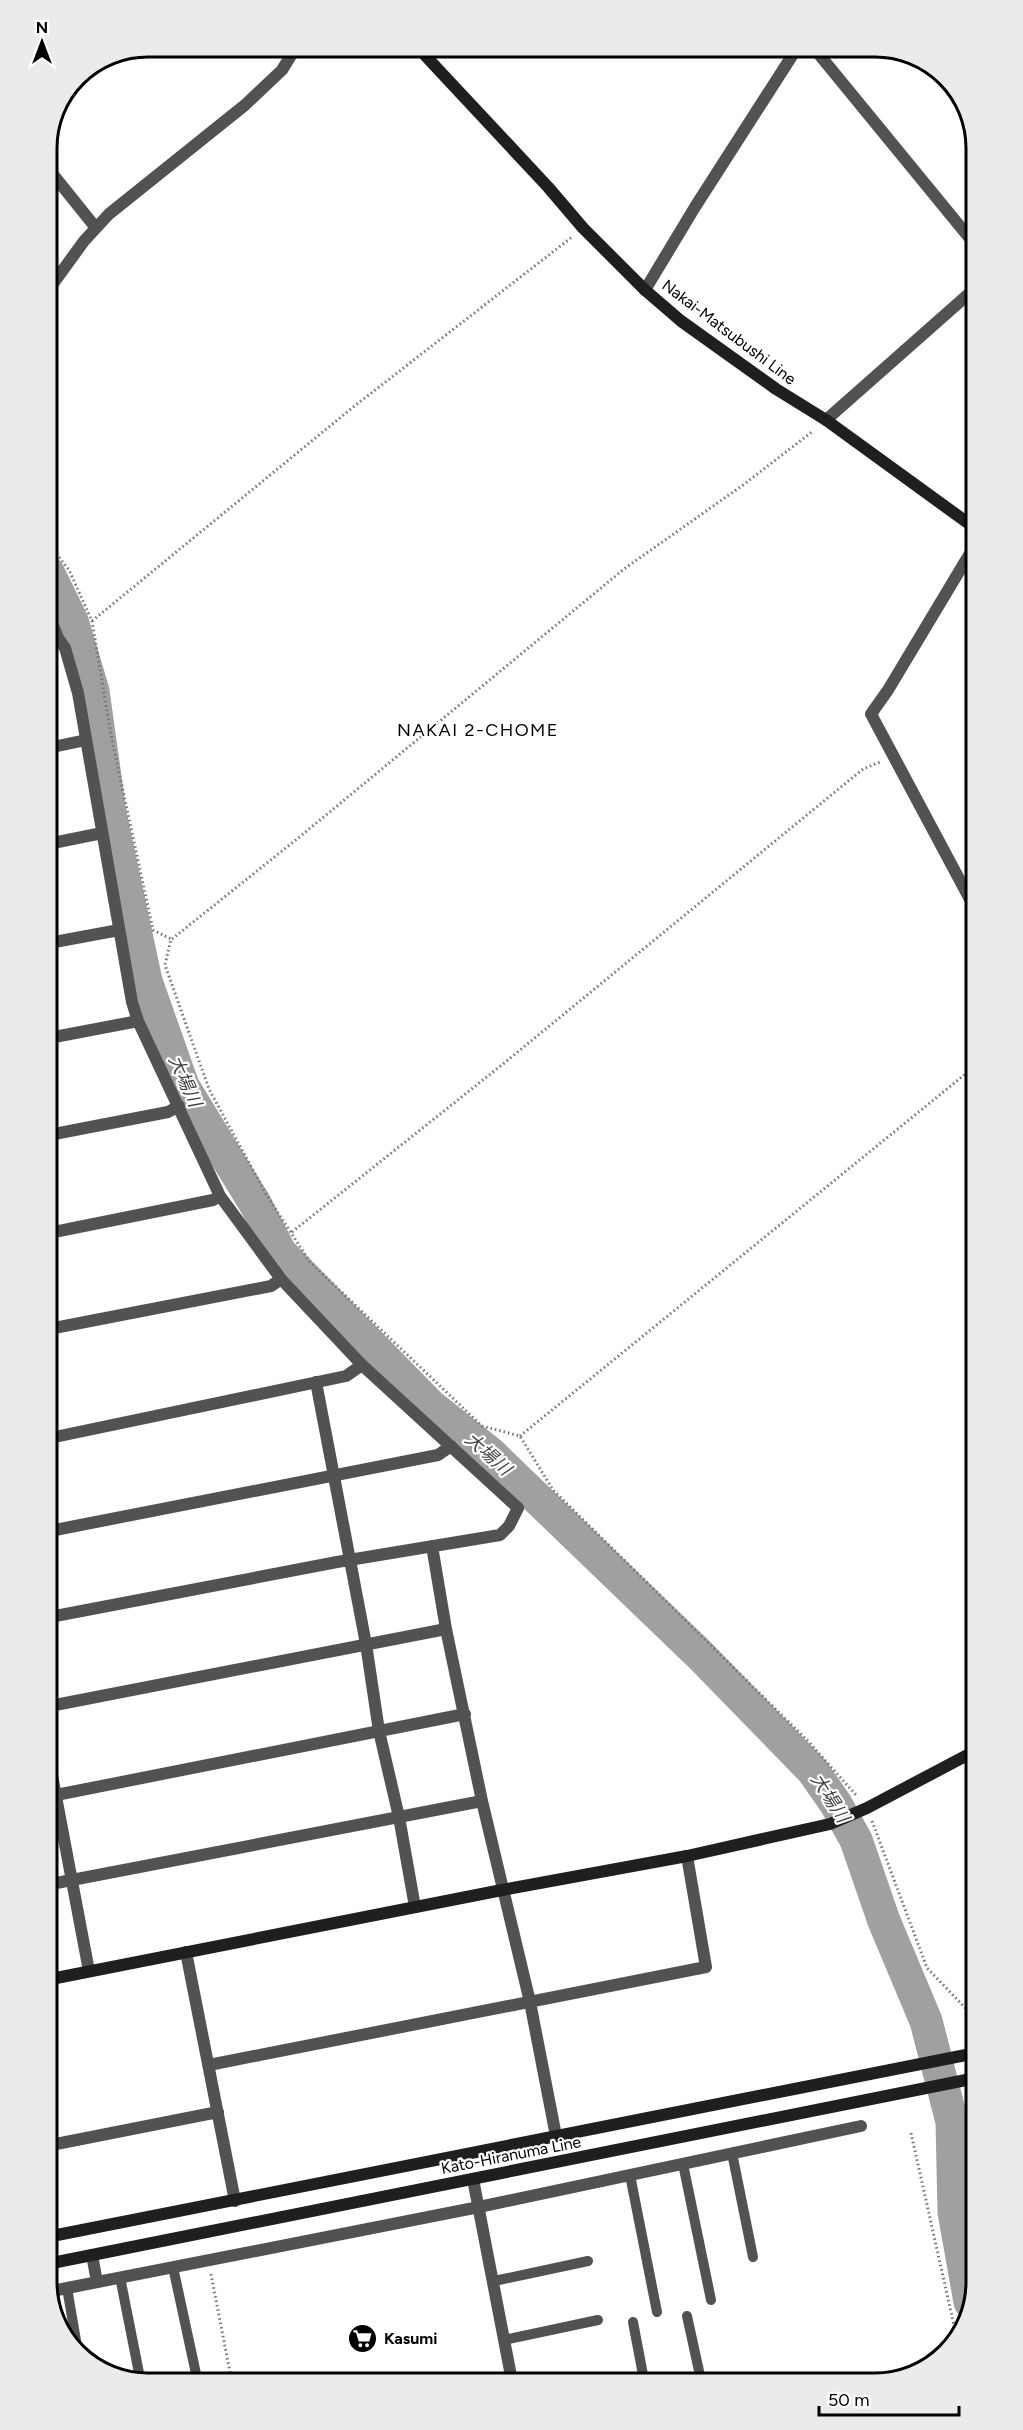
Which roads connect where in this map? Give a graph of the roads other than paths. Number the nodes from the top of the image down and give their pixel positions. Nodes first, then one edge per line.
1 (290, 57) edge
2 (427, 57) edge
3 (791, 57) edge
4 (821, 57) edge
5 (57, 179) edge
6 (96, 228) junction
7 (966, 233) edge
8 (57, 278) edge
9 (645, 290) junction
10 (966, 296) edge
11 (826, 420) junction
12 (966, 522) edge
13 (966, 560) edge
14 (57, 641) edge
15 (86, 740) junction
16 (57, 746) edge
17 (102, 833) junction
18 (57, 842) edge
19 (966, 892) edge
20 (119, 930) junction
21 (57, 942) edge
22 (138, 1021) junction
23 (57, 1036) edge
24 (179, 1106) junction
25 (57, 1133) edge
26 (220, 1196) junction
27 (57, 1231) edge
28 (281, 1279) junction
29 (57, 1328) edge
30 (362, 1365) junction
31 (316, 1382) junction
32 (57, 1437) edge
33 (451, 1446) junction
34 (333, 1476) junction
35 (57, 1529) edge
36 (432, 1546) junction
37 (350, 1560) junction
38 (57, 1616) edge
39 (446, 1629) junction
40 (366, 1644) junction
41 (57, 1705) edge
42 (465, 1714) junction
43 (379, 1731) junction
44 (966, 1756) edge
45 (57, 1794) edge
46 (482, 1801) junction
47 (57, 1813) edge
48 (399, 1817) junction
49 (687, 1856) junction
50 (72, 1880) junction
51 (57, 1883) edge
52 (502, 1890) junction
53 (415, 1907) junction
54 (186, 1952) junction
55 (89, 1971) junction
56 (57, 1978) edge
57 (530, 2002) junction
58 (966, 2055) edge
59 (209, 2065) junction
60 (966, 2080) edge
61 (218, 2112) junction
62 (861, 2126) dead end
63 (556, 2136) junction
64 (57, 2144) edge
65 (732, 2153) junction
66 (683, 2164) junction
67 (630, 2175) junction
68 (473, 2179) junction
69 (235, 2201) junction
70 (479, 2207) junction
71 (57, 2235) edge
72 (92, 2255) junction
73 (753, 2257) dead end
74 (588, 2261) dead end
75 (57, 2262) edge
76 (173, 2267) junction
77 (120, 2277) junction
78 (494, 2280) junction
79 (97, 2282) junction
80 (67, 2288) junction
81 (58, 2290) edge
82 (711, 2300) dead end
83 (657, 2312) dead end
84 (687, 2316) dead end
85 (598, 2320) dead end
86 (633, 2322) dead end
87 (75, 2337) edge
88 (504, 2340) junction
89 (139, 2372) edge
90 (196, 2373) edge
91 (510, 2373) edge
92 (643, 2373) edge
93 (699, 2373) edge

1 - 6 street
2 - 9 main road, Nakai-Matsubushi Line
3 - 9 street
4 - 7 street
5 - 6 street
6 - 8 street
9 - 11 main road, Nakai-Matsubushi Line
10 - 11 street
11 - 12 main road, Nakai-Matsubushi Line
13 - 19 street
14 - 15 street
15 - 16 street
15 - 17 street
17 - 18 street
17 - 20 street
20 - 21 street
20 - 22 street
22 - 23 street
22 - 24 street
24 - 25 street
24 - 26 street
26 - 27 street
26 - 28 street
28 - 29 street
28 - 30 street
30 - 31 street
30 - 33 street
31 - 32 street
31 - 34 street
33 - 34 street
33 - 36 street
34 - 35 street
34 - 37 street
36 - 37 street
36 - 39 street
37 - 38 street
37 - 40 street
39 - 40 street
39 - 42 street
40 - 41 street
40 - 43 street
42 - 43 street
42 - 46 street
43 - 45 street
43 - 48 street
44 - 49 main road
46 - 48 street
46 - 52 street
47 - 50 street
48 - 50 street
48 - 53 street
49 - 52 main road
49 - 57 street
50 - 51 street
50 - 55 street
52 - 53 main road
52 - 57 street
53 - 54 main road
54 - 55 main road
54 - 59 street
55 - 56 main road
57 - 59 street
57 - 63 street
58 - 63 main road, Kato-Hiranuma Line
59 - 61 street
60 - 68 main road, Kato-Hiranuma Line
61 - 64 street
61 - 69 street
62 - 65 street
63 - 69 main road, Kato-Hiranuma Line
65 - 66 street
65 - 73 lane
66 - 67 street
66 - 82 lane
67 - 70 street
67 - 83 lane
68 - 70 street
68 - 72 main road, Kato-Hiranuma Line
69 - 71 main road, Kato-Hiranuma Line
70 - 76 street
70 - 78 street
72 - 75 main road, Kato-Hiranuma Line
72 - 79 street
74 - 78 lane
76 - 77 street
76 - 90 lane
77 - 79 street
77 - 89 lane
78 - 88 street
79 - 80 street
80 - 81 street
80 - 87 lane
84 - 93 lane
85 - 88 lane
86 - 92 lane
88 - 91 street

